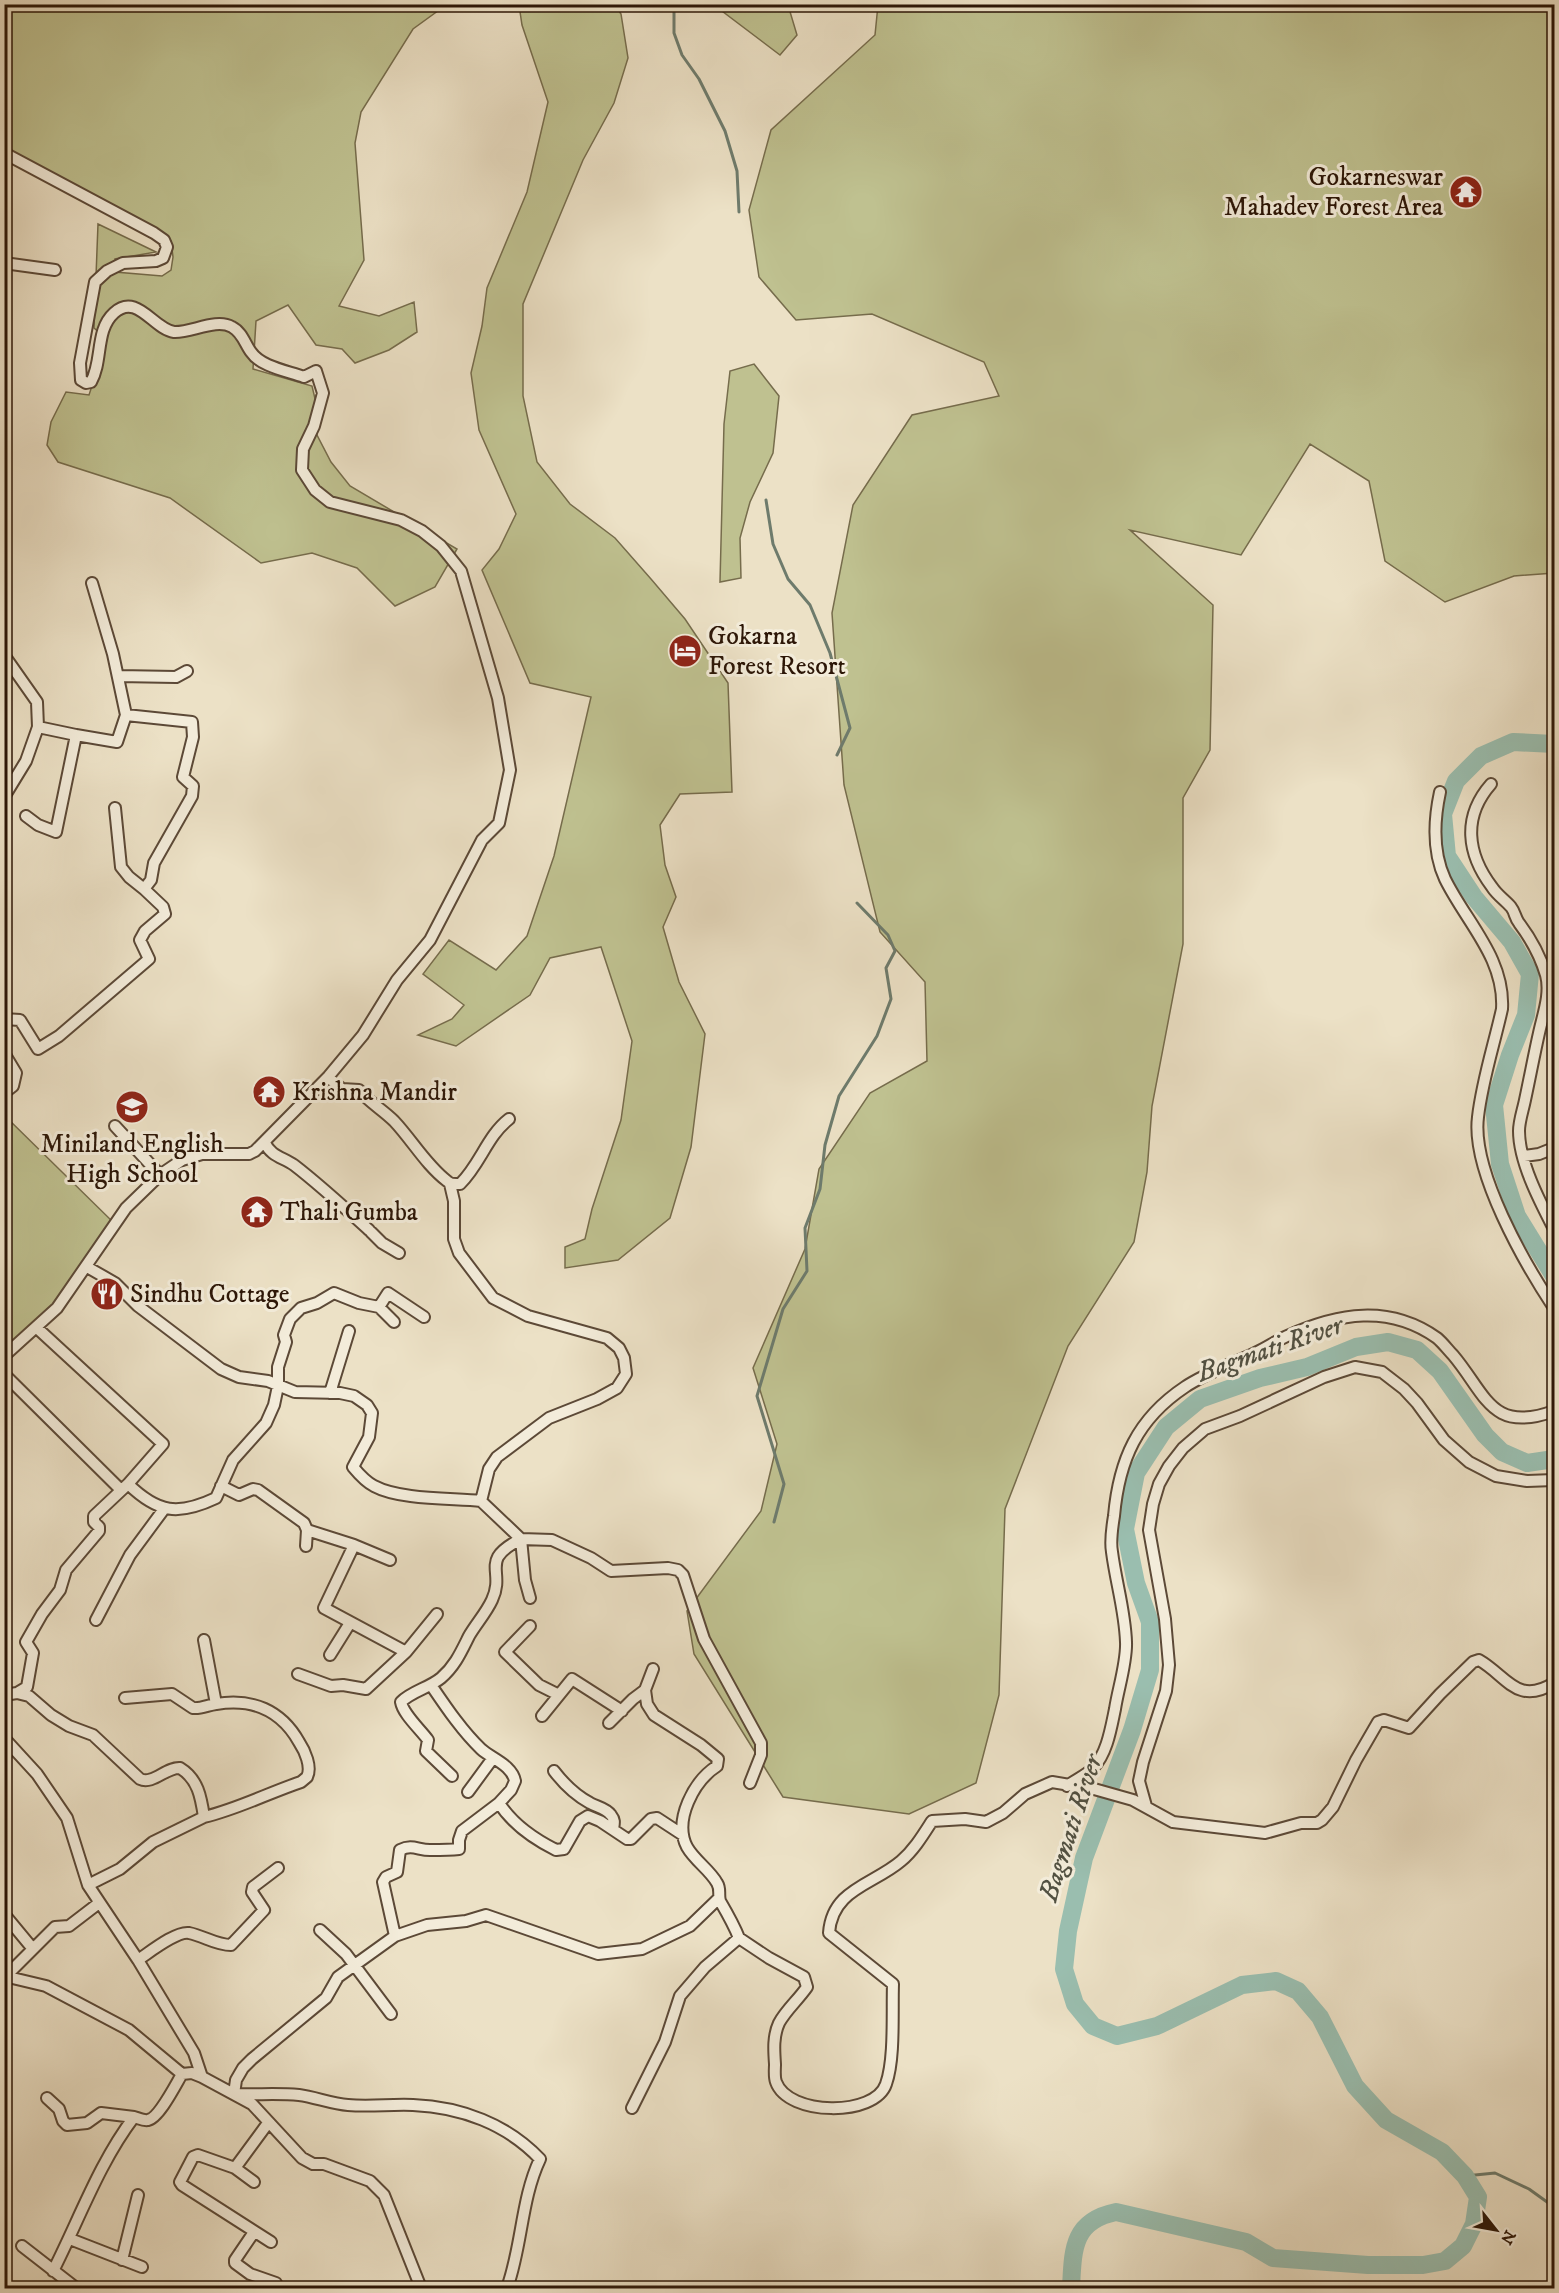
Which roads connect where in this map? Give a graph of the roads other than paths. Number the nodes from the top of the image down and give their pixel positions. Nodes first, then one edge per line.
1 (4, 153) edge
2 (4, 263) edge
3 (55, 270) dead end
4 (92, 583) dead end
5 (4, 656) edge
6 (187, 671) dead end
7 (118, 675) junction
8 (126, 715) junction
9 (38, 727) junction
10 (76, 735) junction
11 (1491, 784) dead end
12 (1440, 792) dead end
13 (4, 797) edge
14 (115, 808) dead end
15 (26, 816) dead end
16 (144, 889) junction
17 (4, 1019) edge
18 (4, 1053) edge
19 (328, 1077) junction
20 (4, 1093) edge
21 (509, 1119) dead end
22 (116, 1126) dead end
23 (265, 1143) junction
24 (1554, 1148) edge
25 (1524, 1156) junction
26 (160, 1174) junction
27 (450, 1184) junction
28 (1554, 1229) edge
29 (399, 1253) dead end
30 (87, 1267) junction
31 (379, 1307) junction
32 (1554, 1308) edge
33 (424, 1317) dead end
34 (394, 1322) dead end
35 (37, 1328) junction
36 (349, 1331) dead end
37 (4, 1356) edge
38 (4, 1374) edge
39 (278, 1386) junction
40 (330, 1393) junction
41 (1554, 1411) edge
42 (1554, 1480) edge
43 (221, 1486) junction
44 (125, 1487) junction
45 (481, 1501) junction
46 (164, 1509) junction
47 (307, 1530) junction
48 (521, 1539) junction
49 (354, 1545) junction
50 (306, 1546) dead end
51 (390, 1560) dead end
52 (530, 1598) dead end
53 (436, 1614) dead end
54 (96, 1620) dead end
55 (350, 1623) junction
56 (530, 1626) dead end
57 (204, 1640) dead end
58 (406, 1652) junction
59 (330, 1655) dead end
60 (653, 1670) dead end
61 (298, 1674) dead end
62 (1554, 1683) edge
63 (431, 1685) junction
64 (645, 1690) junction
65 (17, 1693) junction
66 (4, 1695) edge
67 (559, 1695) junction
68 (125, 1698) dead end
69 (216, 1704) junction
70 (622, 1711) junction
71 (542, 1716) dead end
72 (609, 1723) dead end
73 (4, 1738) edge
74 (493, 1758) junction
75 (554, 1771) dead end
76 (452, 1776) dead end
77 (750, 1783) dead end
78 (1067, 1786) junction
79 (468, 1792) dead end
80 (500, 1803) junction
81 (1146, 1806) junction
82 (204, 1817) junction
83 (612, 1829) junction
84 (683, 1835) junction
85 (278, 1868) dead end
86 (88, 1885) junction
87 (719, 1898) junction
88 (99, 1903) junction
89 (4, 1914) edge
90 (320, 1930) dead end
91 (394, 1936) junction
92 (739, 1938) junction
93 (33, 1949) junction
94 (138, 1960) junction
95 (354, 1965) junction
96 (5, 1976) edge
97 (391, 2014) dead end
98 (182, 2074) junction
99 (202, 2077) junction
100 (234, 2094) junction
101 (47, 2098) dead end
102 (632, 2108) dead end
103 (134, 2117) junction
104 (268, 2123) junction
105 (236, 2168) junction
106 (254, 2182) dead end
107 (138, 2195) dead end
108 (254, 2232) junction
109 (70, 2239) junction
110 (271, 2242) dead end
111 (22, 2246) dead end
112 (122, 2260) junction
113 (142, 2267) dead end
114 (53, 2271) junction
115 (76, 2289) edge
116 (278, 2289) edge
117 (421, 2289) edge
118 (507, 2289) edge

1 - 19 street
2 - 3 street
4 - 7 street
5 - 9 street
6 - 7 street
7 - 8 street
8 - 10 street
8 - 16 street
9 - 10 street
9 - 13 street
10 - 15 street
11 - 25 street
12 - 32 street
14 - 16 street
16 - 17 street
18 - 20 street
19 - 23 street
19 - 27 street
21 - 27 street
22 - 26 street
23 - 26 street
23 - 29 street
24 - 25 street
25 - 28 street
26 - 30 street
27 - 45 street
30 - 35 street
30 - 39 street
31 - 33 street
31 - 34 street
31 - 39 street
35 - 37 street
35 - 44 street
36 - 40 street
38 - 44 street
39 - 40 street
39 - 43 street
40 - 45 street
41 - 78 street
42 - 81 street
43 - 46 street
43 - 47 street
44 - 46 street
44 - 65 street
45 - 48 street
46 - 54 street
47 - 49 street
47 - 50 street
48 - 52 street
48 - 63 street
48 - 77 street
49 - 51 street
49 - 55 street
53 - 58 street
55 - 58 street
55 - 59 street
56 - 67 street
57 - 69 street
58 - 61 street
60 - 64 street
62 - 81 street
63 - 74 street
63 - 76 street
64 - 70 street
64 - 84 street
65 - 66 street
65 - 82 street
67 - 70 street
67 - 71 street
68 - 69 street
69 - 82 street
70 - 72 street
73 - 86 street
74 - 79 street
74 - 80 street
75 - 83 street
78 - 81 street
78 - 92 street
80 - 83 street
80 - 91 street
82 - 86 street
83 - 84 street
84 - 87 street
85 - 94 street
86 - 88 street
87 - 91 street
87 - 92 street
88 - 93 street
88 - 94 street
89 - 93 street
90 - 95 street
91 - 95 street
92 - 102 street
93 - 96 street
94 - 99 street
95 - 97 street
95 - 100 street
96 - 98 street
98 - 99 street
98 - 103 street
99 - 100 street
100 - 104 street
100 - 118 street
101 - 103 street
103 - 109 street
104 - 105 street
104 - 117 street
105 - 106 street
105 - 108 street
107 - 112 street
108 - 110 street
108 - 116 street
109 - 112 street
109 - 114 street
111 - 114 street
112 - 113 street
114 - 115 street

